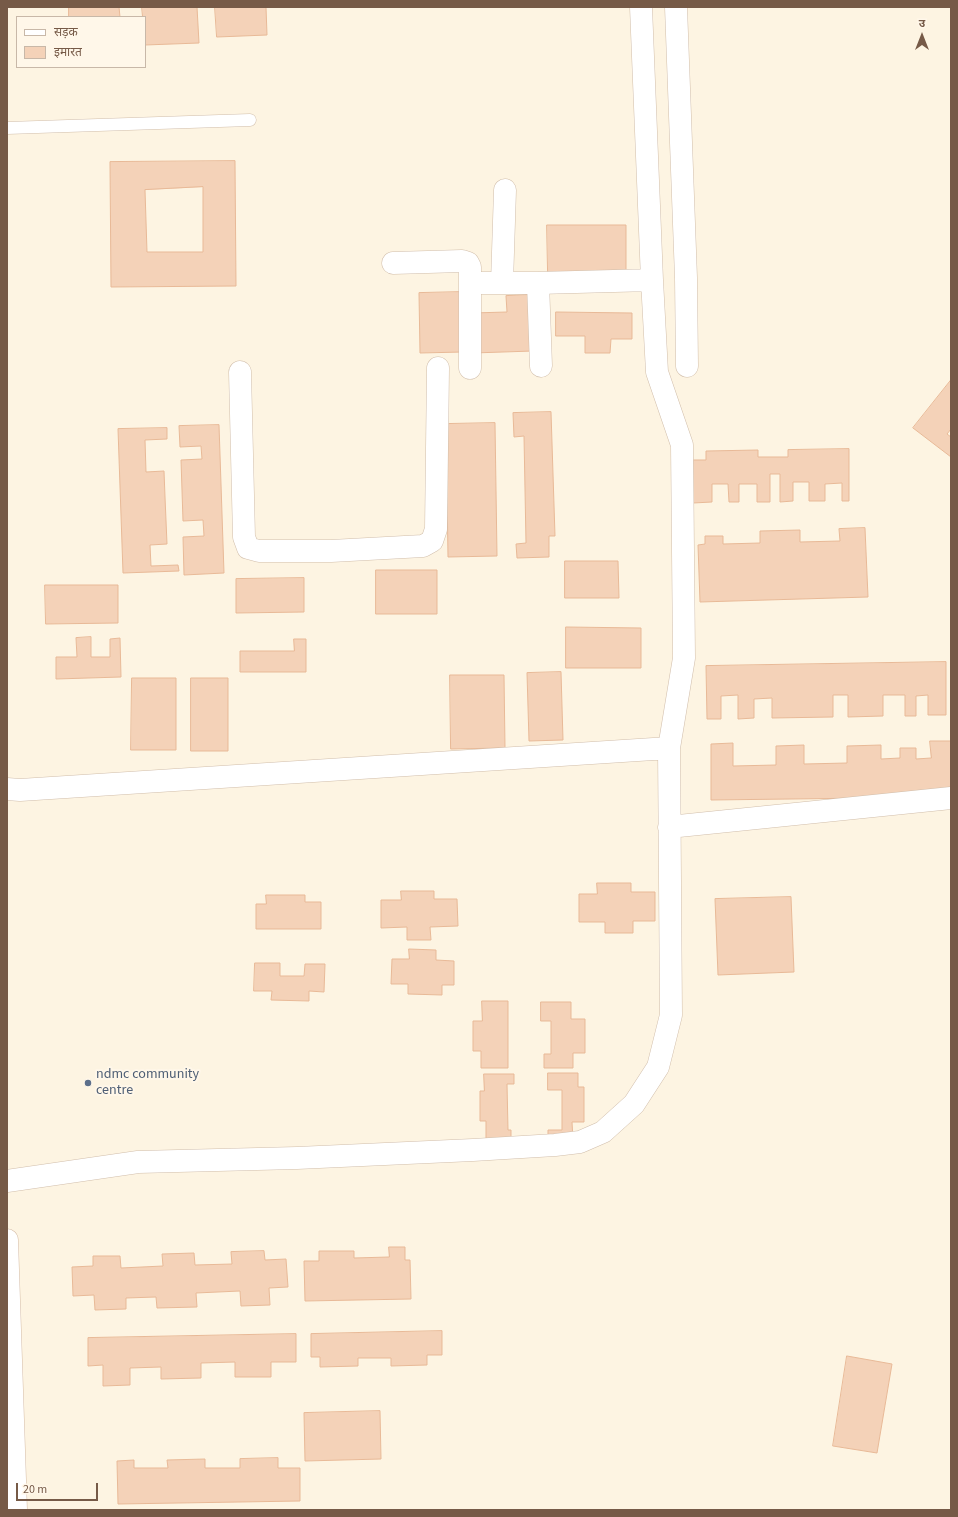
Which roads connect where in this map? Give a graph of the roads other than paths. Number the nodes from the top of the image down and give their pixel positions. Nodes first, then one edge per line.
1 (641, 7) edge
2 (676, 7) edge
3 (250, 120) dead end
4 (7, 128) edge
5 (505, 190) dead end
6 (393, 263) dead end
7 (652, 280) junction
8 (470, 283) junction
9 (502, 283) junction
10 (538, 283) junction
11 (541, 366) dead end
12 (687, 366) dead end
13 (438, 368) dead end
14 (470, 368) dead end
15 (240, 372) dead end
16 (669, 748) junction
17 (7, 789) edge
18 (951, 798) edge
19 (669, 827) junction
20 (7, 1181) edge
21 (7, 1240) edge
22 (16, 1510) edge

1 - 7 street
2 - 12 street
3 - 4 lane
5 - 9 street
6 - 8 street
7 - 10 street
7 - 16 street
8 - 9 street
8 - 14 street
9 - 10 street
10 - 11 street
13 - 15 street
16 - 17 street
16 - 19 street
18 - 19 street
19 - 20 street
21 - 22 street

